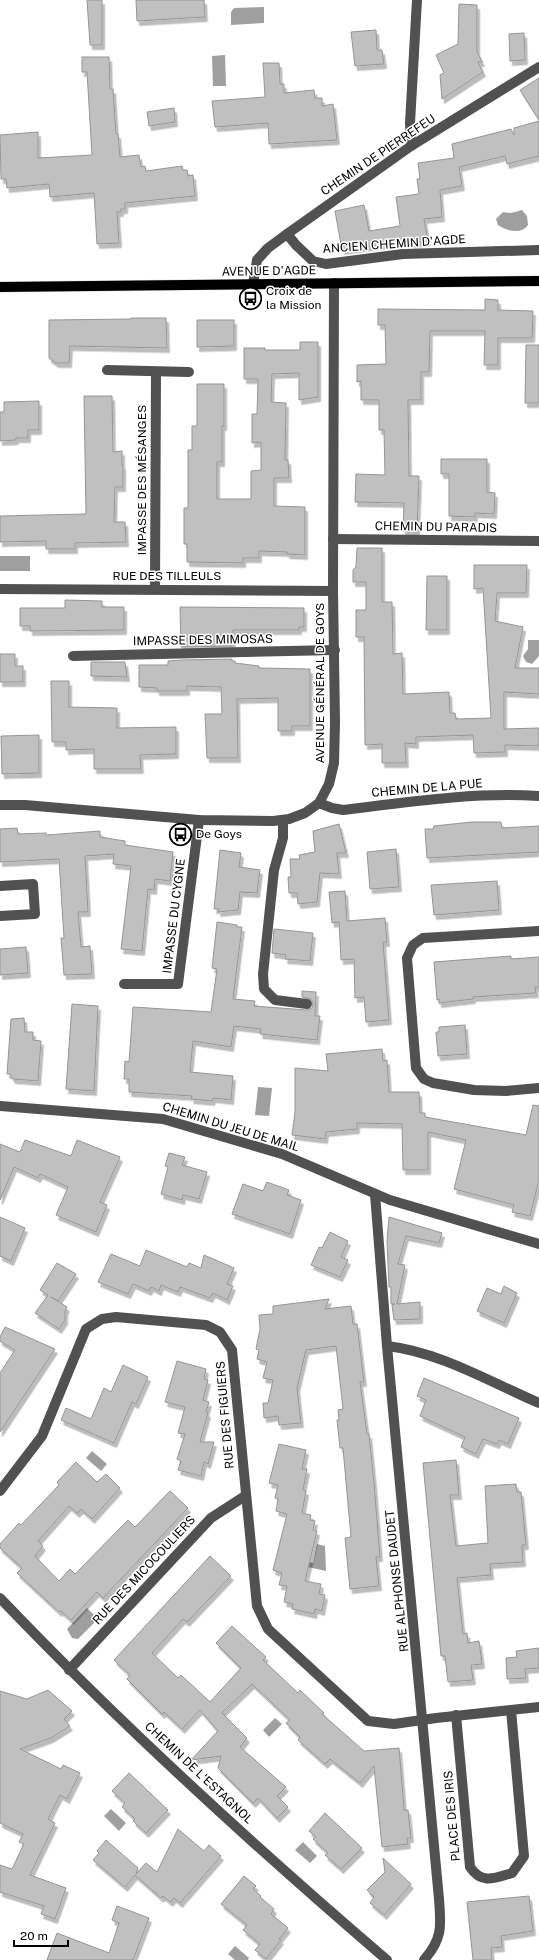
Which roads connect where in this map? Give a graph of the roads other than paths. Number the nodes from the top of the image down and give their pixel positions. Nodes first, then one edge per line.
1 (417, 0) edge
2 (539, 67) edge
3 (411, 146) junction
4 (287, 234) junction
5 (539, 250) edge
6 (539, 281) edge
7 (334, 283) junction
8 (253, 284) junction
9 (0, 288) edge
10 (107, 370) dead end
11 (156, 372) junction
12 (189, 372) dead end
13 (334, 540) junction
14 (539, 541) edge
15 (0, 589) edge
16 (155, 589) junction
17 (334, 591) junction
18 (335, 650) junction
19 (73, 656) dead end
20 (539, 796) edge
21 (319, 803) junction
22 (0, 805) edge
23 (199, 820) junction
24 (283, 820) junction
25 (0, 886) edge
26 (0, 916) edge
27 (539, 931) edge
28 (124, 984) dead end
29 (307, 1004) dead end
30 (539, 1088) edge
31 (0, 1106) edge
32 (375, 1194) junction
33 (539, 1244) edge
34 (387, 1346) junction
35 (539, 1403) edge
36 (0, 1491) edge
37 (245, 1496) junction
38 (0, 1598) edge
39 (68, 1670) junction
40 (539, 1707) edge
41 (510, 1710) junction
42 (456, 1715) junction
43 (423, 1719) junction
44 (387, 1960) edge
45 (424, 1960) edge

1 - 3 street
2 - 3 street, CHEMIN DE PIERREFEU
3 - 4 street, CHEMIN DE PIERREFEU
4 - 5 street, ANCIEN CHEMIN D'AGDE
4 - 8 street, CHEMIN DE PIERREFEU
6 - 7 main road, AVENUE D'AGDE
7 - 8 main road, AVENUE D'AGDE
7 - 13 street, AVENUE GÉNÉRAL DE GOYS
8 - 9 main road, AVENUE D'AGDE
10 - 11 street
11 - 12 street
11 - 16 street, IMPASSE DES MÉSANGES
13 - 14 street, CHEMIN DU PARADIS
13 - 17 street, AVENUE GÉNÉRAL DE GOYS
15 - 16 street, RUE DES TILLEULS
16 - 17 street, RUE DES TILLEULS
17 - 18 street, AVENUE GÉNÉRAL DE GOYS
18 - 19 street, IMPASSE DES MIMOSAS
18 - 21 street, AVENUE GÉNÉRAL DE GOYS
20 - 21 street, CHEMIN DE LA PUE
21 - 24 street, AVENUE GÉNÉRAL DE GOYS
22 - 23 street, AVENUE GÉNÉRAL DE GOYS
23 - 24 street, AVENUE GÉNÉRAL DE GOYS
23 - 28 street, IMPASSE DU CYGNE
24 - 29 street
25 - 26 street
27 - 30 street
31 - 32 street, CHEMIN DU JEU DE MAIL
32 - 33 street, CHEMIN DU JEU DE MAIL
32 - 34 street, RUE ALPHONSE DAUDET
34 - 35 street
34 - 43 street, RUE ALPHONSE DAUDET
36 - 37 street, RUE DES FIGUIERS
37 - 39 street, RUE DES MICOCOULIERS
37 - 43 street, RUE DES FIGUIERS
38 - 39 street, CHEMIN DE L'ESTAGNOL
39 - 44 street, CHEMIN DE L'ESTAGNOL
40 - 41 street, RUE DES FIGUIERS
41 - 42 street, RUE DES FIGUIERS
41 - 42 street, PLACE DES IRIS
42 - 43 street, RUE DES FIGUIERS
43 - 45 street, RUE ALPHONSE DAUDET

